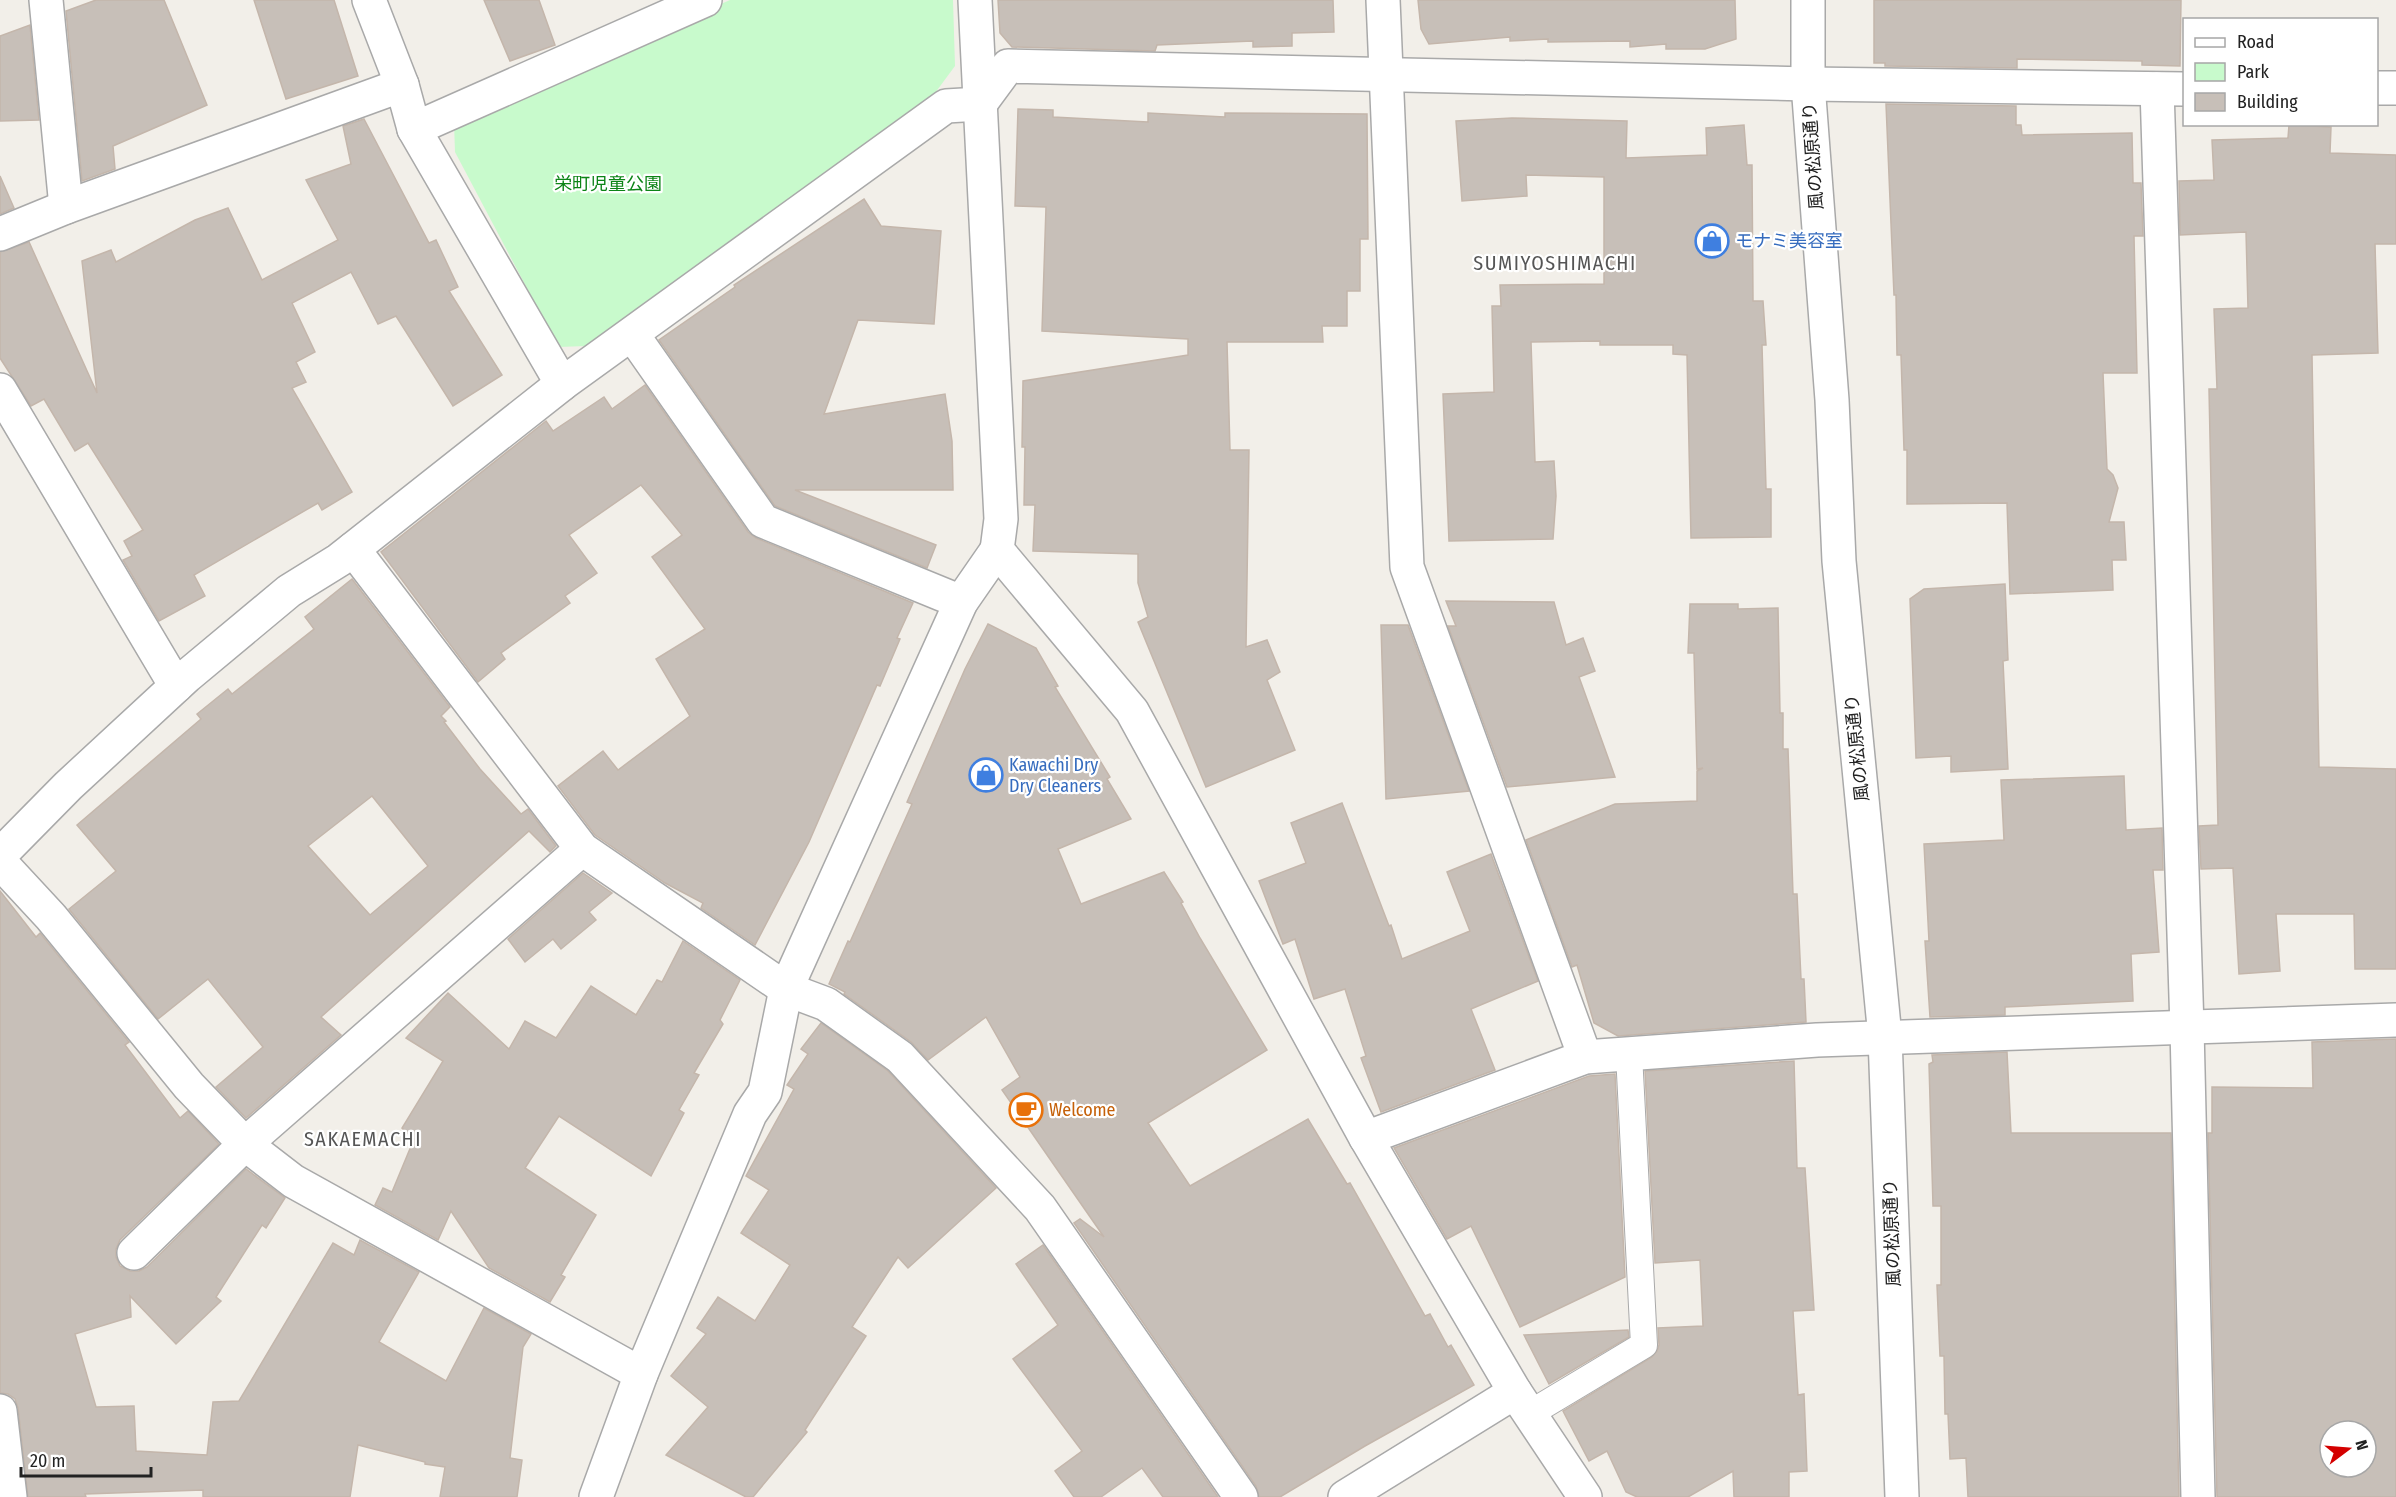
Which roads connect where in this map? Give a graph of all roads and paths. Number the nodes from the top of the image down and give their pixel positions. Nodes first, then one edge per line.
1 (46, 0) edge
2 (369, 0) edge
3 (705, 0) edge
4 (975, 0) edge
5 (1383, 0) edge
6 (1808, 0) edge
7 (1385, 74) junction
8 (1808, 84) junction
9 (402, 85) junction
10 (2378, 88) edge
11 (2396, 88) edge
12 (2171, 89) edge
13 (980, 104) junction
14 (414, 129) junction
15 (66, 207) junction
16 (0, 234) edge
17 (632, 334) junction
18 (562, 384) junction
19 (0, 390) edge
20 (353, 549) junction
21 (997, 549) junction
22 (961, 602) junction
23 (176, 686) junction
24 (582, 849) junction
25 (0, 855) edge
26 (0, 862) edge
27 (786, 989) junction
28 (2396, 1020) edge
29 (2187, 1028) junction
30 (1885, 1037) junction
31 (1629, 1054) junction
32 (1585, 1057) junction
33 (1366, 1138) junction
34 (245, 1144) junction
35 (134, 1253) dead end
36 (641, 1374) junction
37 (1522, 1403) junction
38 (0, 1411) edge
39 (10, 1497) edge
40 (596, 1497) edge
41 (1241, 1497) edge
42 (1346, 1497) edge
43 (1585, 1497) edge
44 (1902, 1497) edge
45 (2198, 1497) edge

1 - 15 street
2 - 9 street
3 - 14 street
4 - 13 street
5 - 7 street
6 - 8 street, 風の松原通り
7 - 8 street
7 - 13 street
7 - 32 street
8 - 12 street
8 - 30 street, 風の松原通り
9 - 14 street
9 - 15 street
10 - 11 street
12 - 29 street
13 - 17 street
13 - 21 street
14 - 18 street
15 - 16 street
17 - 18 street
17 - 22 street
18 - 20 street
19 - 23 street
20 - 23 street
20 - 24 street
21 - 22 street
21 - 33 street
22 - 27 street
23 - 25 street
24 - 27 street
24 - 34 street
26 - 34 street
27 - 36 street
27 - 41 street
28 - 29 street
29 - 30 street
29 - 45 street
30 - 31 street
30 - 44 street, 風の松原通り
31 - 32 street
31 - 37 lane
32 - 33 street
33 - 37 street
34 - 35 street
34 - 36 street
36 - 40 street
37 - 42 street
37 - 43 street
38 - 39 street

